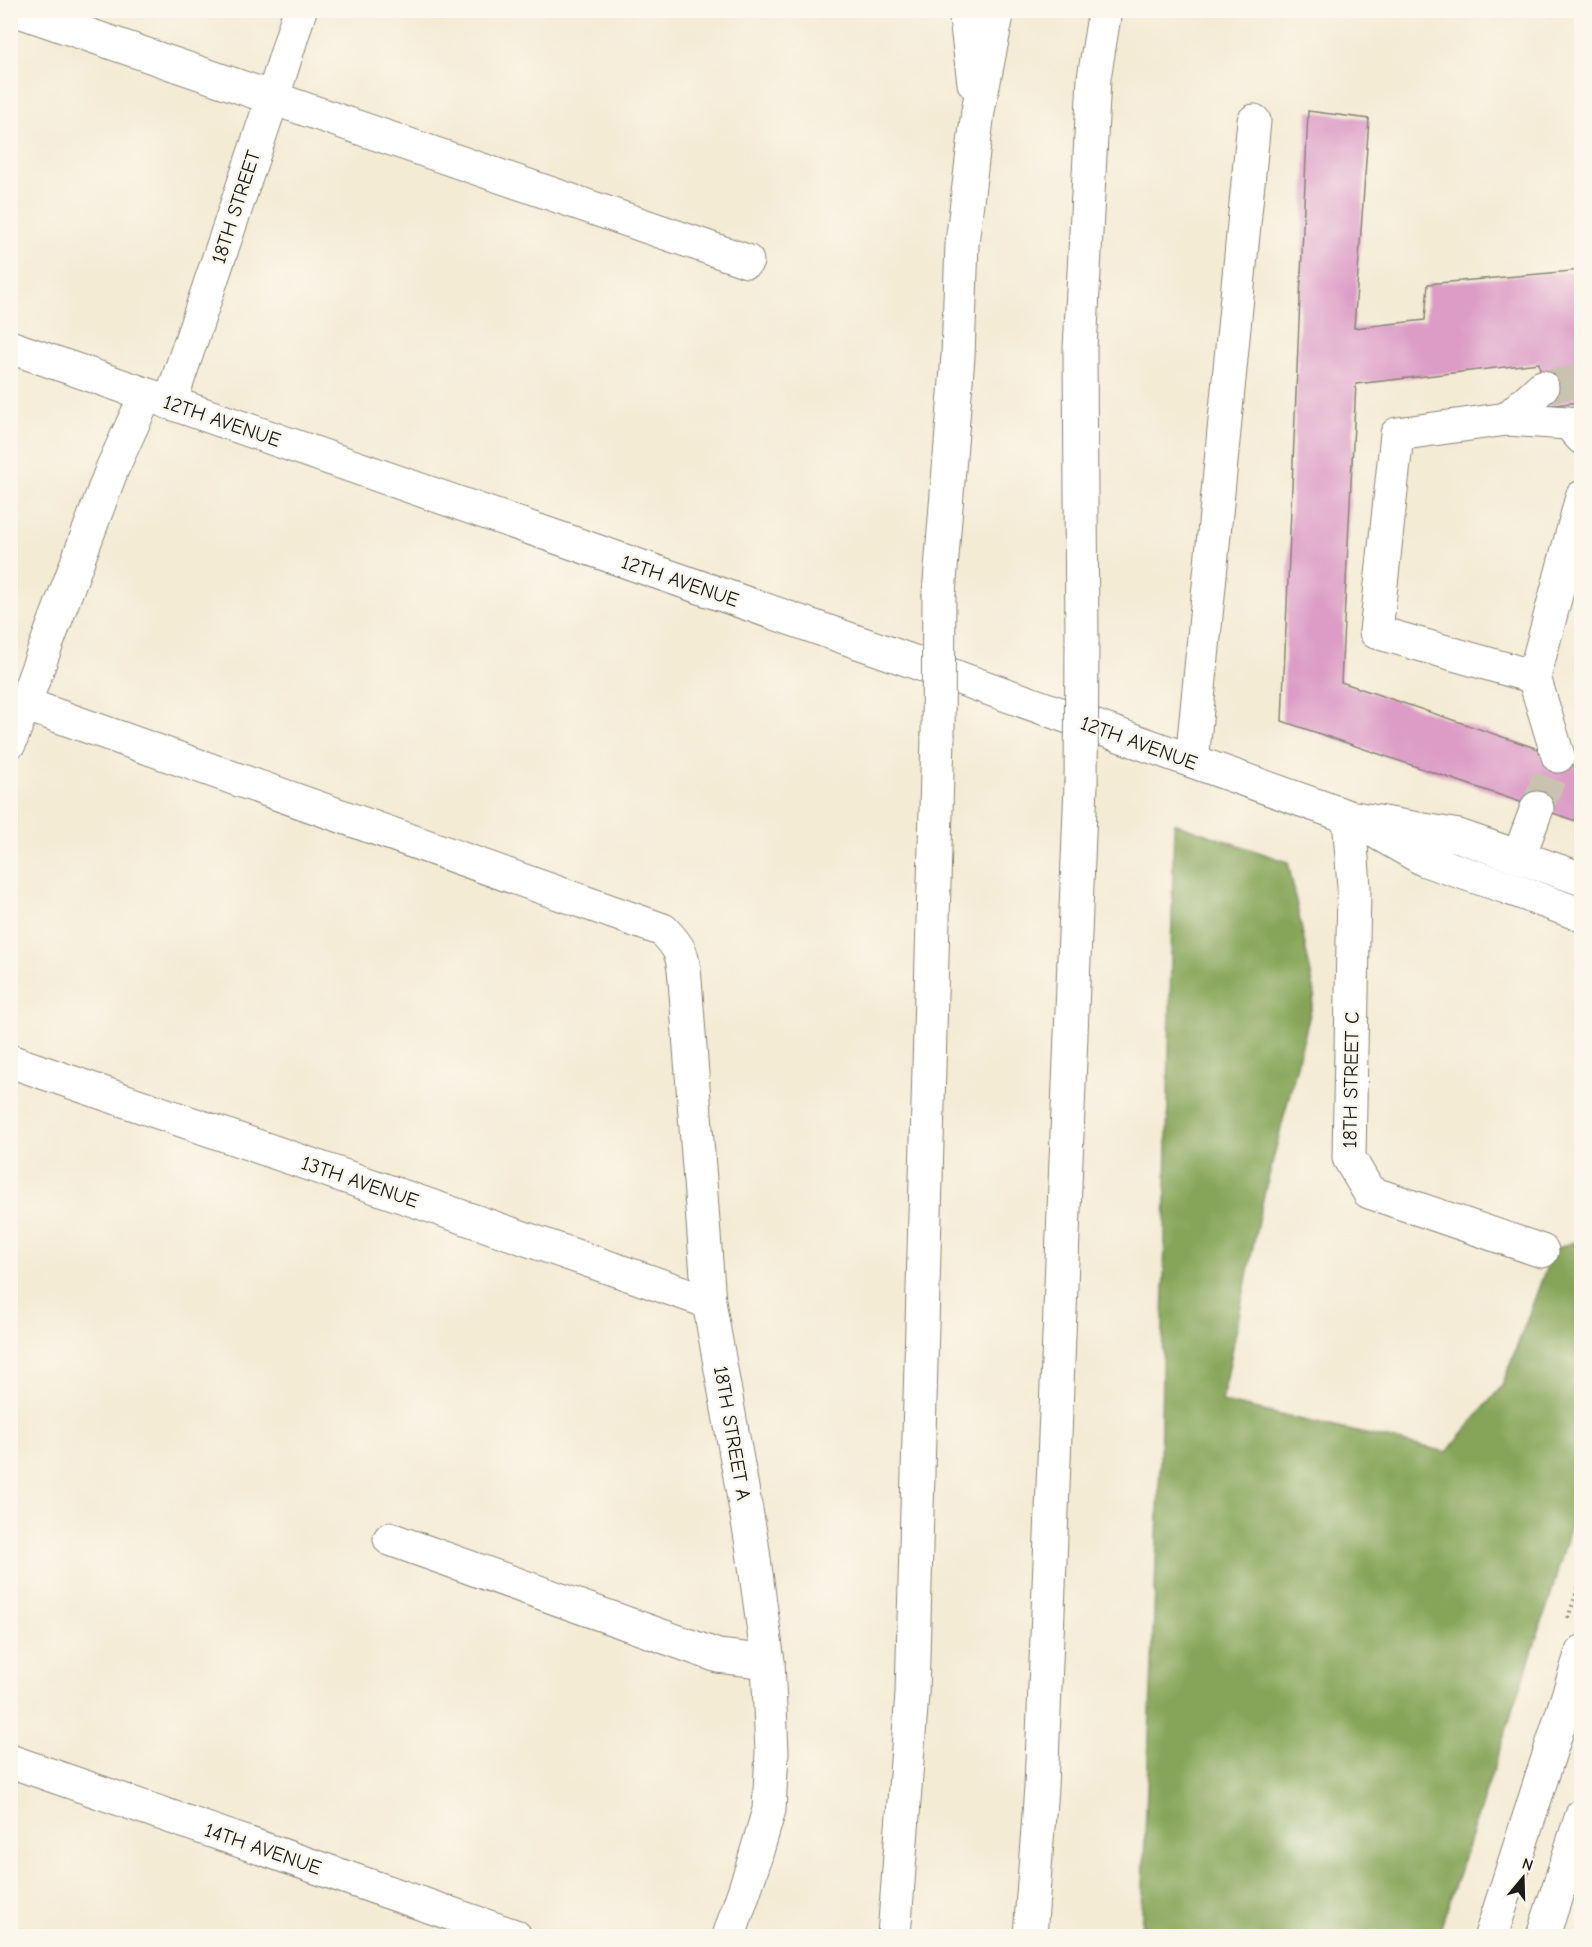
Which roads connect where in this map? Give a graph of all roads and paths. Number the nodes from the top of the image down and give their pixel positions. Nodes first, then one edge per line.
1 (16, 10) edge
2 (300, 10) edge
3 (965, 10) edge
4 (998, 10) edge
5 (1105, 10) edge
6 (1119, 10) edge
7 (1094, 78) junction
8 (273, 97) junction
9 (978, 111) junction
10 (1254, 121) dead end
11 (747, 261) dead end
12 (10, 347) edge
13 (1542, 387) tunnel mouth
14 (158, 399) junction
15 (1507, 419) junction
16 (1581, 438) edge
17 (1581, 497) edge
18 (1534, 677) junction
19 (18, 702) edge
20 (10, 742) edge
21 (1558, 756) tunnel mouth
22 (1192, 762) junction
23 (1537, 808) tunnel mouth
24 (1350, 817) junction
25 (1519, 856) junction
26 (1581, 879) edge
27 (1581, 915) edge
28 (10, 1062) edge
29 (1542, 1251) dead end
30 (709, 1302) junction
31 (390, 1539) dead end
32 (1581, 1652) edge
33 (768, 1662) junction
34 (10, 1761) edge
35 (1581, 1815) edge
36 (515, 1936) edge
37 (729, 1936) edge
38 (894, 1936) edge
39 (1030, 1936) edge
40 (1491, 1936) edge
41 (1543, 1936) edge

1 - 8 main road
2 - 8 main road, 18TH STREET
3 - 9 main road
4 - 9 main road
5 - 7 main road
6 - 7 main road
7 - 39 main road, bridge
8 - 11 main road
8 - 14 main road, 18TH STREET
9 - 38 main road, bridge
10 - 22 main road
12 - 14 main road, 12TH AVENUE
13 - 15 main road
14 - 19 main road, 18TH STREET
14 - 22 main road, 12TH AVENUE
15 - 16 main road
15 - 18 main road
17 - 18 main road
18 - 21 main road
19 - 20 main road, 18TH STREET
19 - 30 main road, 18TH STREET A
22 - 24 main road, 12TH AVENUE
23 - 25 main road
24 - 25 main road, 12TH AVENUE
24 - 27 main road, 12TH AVENUE
24 - 29 main road, 18TH STREET C
25 - 26 main road, 12TH AVENUE
28 - 30 main road, 13TH AVENUE
30 - 33 main road, 18TH STREET A
31 - 33 main road
32 - 40 main road
33 - 37 main road, 18TH STREET A
34 - 36 main road, 14TH AVENUE
35 - 41 main road

